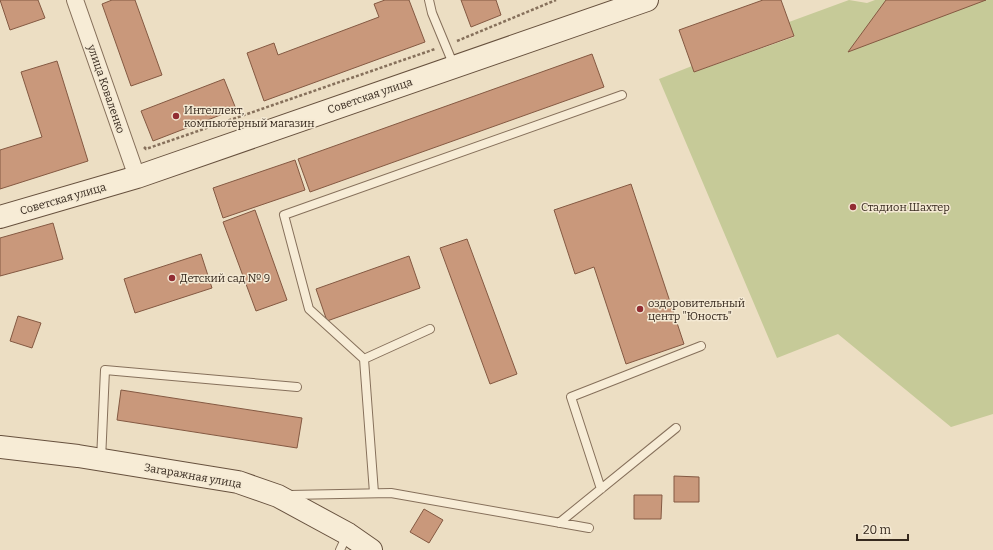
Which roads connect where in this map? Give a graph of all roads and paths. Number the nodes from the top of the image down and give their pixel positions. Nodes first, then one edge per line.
1 (75, 0) edge
2 (429, 0) edge
3 (556, 0) edge
4 (647, 0) edge
5 (446, 45) junction
6 (454, 67) junction
7 (622, 95) dead end
8 (141, 144) dead end
9 (136, 177) junction
10 (0, 218) edge
11 (430, 329) dead end
12 (702, 346) dead end
13 (364, 359) junction
14 (297, 387) dead end
15 (676, 428) dead end
16 (0, 447) edge
17 (101, 461) junction
18 (601, 489) junction
19 (374, 493) junction
20 (278, 496) junction
21 (559, 523) junction
22 (589, 528) dead end
23 (344, 542) edge
24 (371, 550) edge

1 - 9 street, улица Коваленко
2 - 5 lane
3 - 5 path
4 - 6 main road, Советская улица
5 - 6 lane
5 - 8 path
6 - 9 main road, Советская улица
7 - 13 lane
9 - 10 main road, Советская улица
11 - 13 lane
12 - 18 lane
13 - 19 lane
14 - 17 lane
15 - 18 lane
16 - 17 main road, Загаражная улица
17 - 20 main road, Загаражная улица
18 - 21 lane
19 - 20 lane
19 - 21 lane
20 - 23 main road, Загаражная улица
21 - 22 lane
23 - 24 main road, Загаражная улица

